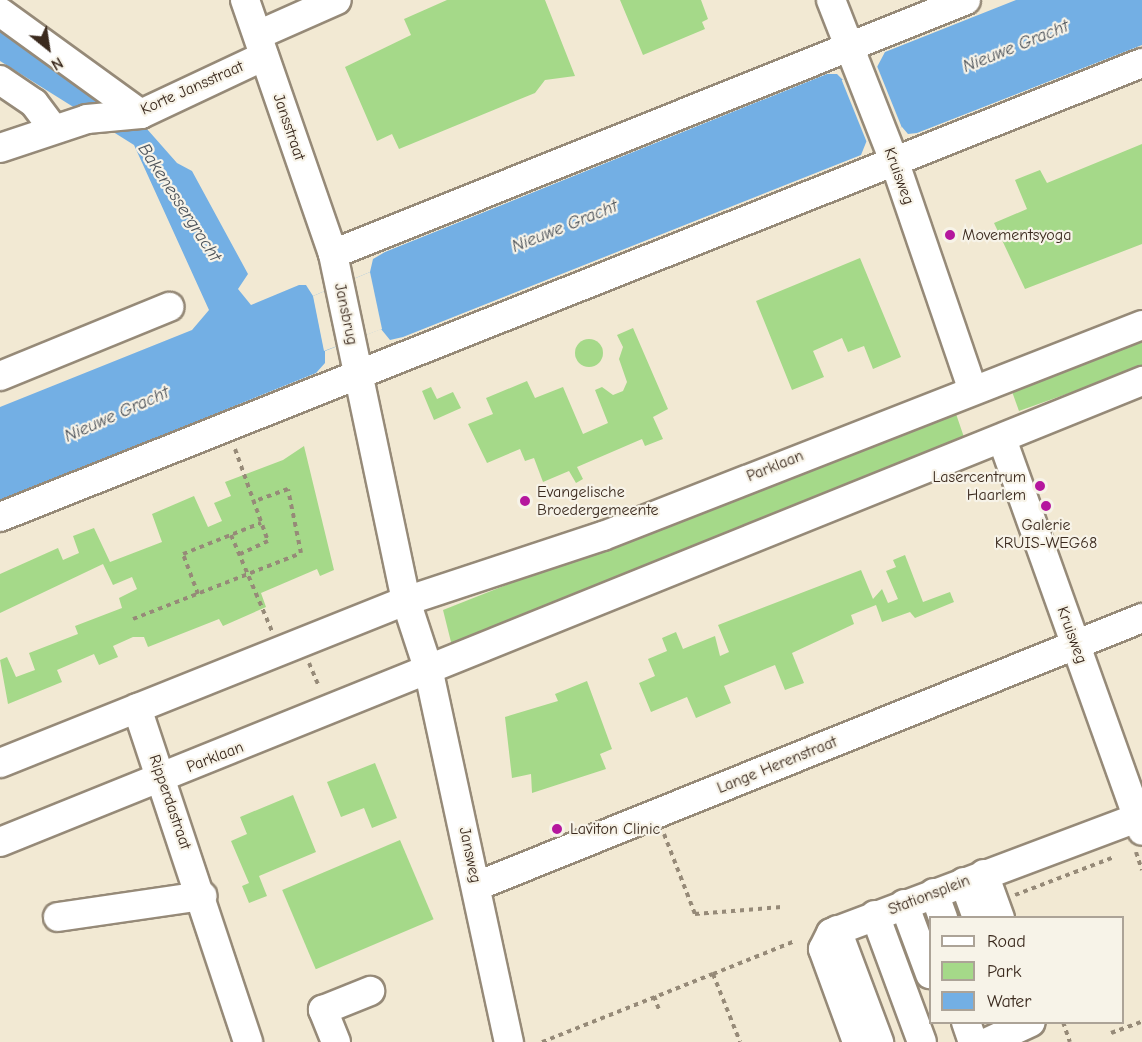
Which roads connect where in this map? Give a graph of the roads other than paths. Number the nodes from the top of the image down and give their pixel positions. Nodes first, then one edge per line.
1 (245, 0) edge
2 (337, 0) edge
3 (831, 0) edge
4 (966, 0) edge
5 (0, 12) edge
6 (261, 45) junction
7 (855, 61) junction
8 (1142, 63) edge
9 (0, 80) edge
10 (130, 113) junction
11 (52, 127) junction
12 (0, 147) edge
13 (895, 163) junction
14 (333, 254) junction
15 (169, 307) dead end
16 (1142, 325) edge
17 (356, 374) junction
18 (0, 376) edge
19 (1142, 381) edge
20 (972, 388) junction
21 (1002, 439) junction
22 (0, 517) edge
23 (406, 601) junction
24 (1142, 618) edge
25 (1075, 643) junction
26 (428, 668) junction
27 (136, 708) junction
28 (0, 763) edge
29 (162, 778) junction
30 (1140, 824) edge
31 (0, 842) edge
32 (477, 886) junction
33 (202, 896) junction
34 (914, 903) edge
35 (1009, 910) edge
36 (954, 916) edge
37 (969, 916) edge
38 (57, 917) dead end
39 (929, 926) edge
40 (929, 970) edge
41 (370, 991) dead end
42 (929, 1007) edge
43 (932, 1024) edge
44 (949, 1024) edge
45 (966, 1024) edge
46 (248, 1042) edge
47 (336, 1042) edge
48 (509, 1042) edge
49 (857, 1042) edge
50 (879, 1042) edge
51 (902, 1042) edge
52 (922, 1042) edge
53 (939, 1042) edge
54 (956, 1042) edge
55 (973, 1042) edge

1 - 6 street, Jansstraat
2 - 6 street, Korte Jansstraat
3 - 7 street, Kruisweg
4 - 7 street
5 - 10 street
6 - 10 street, Korte Jansstraat
6 - 14 street, Jansstraat
7 - 13 street, Kruisweg
7 - 14 street
8 - 13 street
9 - 11 street
10 - 11 street, Korte Jansstraat
11 - 12 street, Korte Jansstraat
13 - 17 street
13 - 20 street, Kruisweg
14 - 17 street, Jansbrug
15 - 18 street
16 - 20 street, Parklaan
17 - 22 street
17 - 23 street
19 - 21 street, Parklaan
20 - 23 street, Parklaan
21 - 25 street, Kruisweg
21 - 26 street, Parklaan
23 - 26 street
23 - 27 street, Parklaan
24 - 25 street, Lange Herenstraat
25 - 30 street, Kruisweg
25 - 32 street, Lange Herenstraat
26 - 29 street, Parklaan
26 - 32 street, Jansweg
27 - 28 street, Parklaan
27 - 29 street, Ripperdastraat
29 - 31 street, Parklaan
29 - 33 street, Ripperdastraat
30 - 34 street, Stationsplein
32 - 48 street, Jansweg
33 - 38 street
33 - 46 street, Ripperdastraat
34 - 35 street
34 - 36 street
34 - 37 street
34 - 39 street
34 - 40 street
34 - 42 street
34 - 49 street
34 - 50 street
34 - 51 street
34 - 52 street
41 - 47 street
43 - 53 street
44 - 54 street
45 - 55 street

